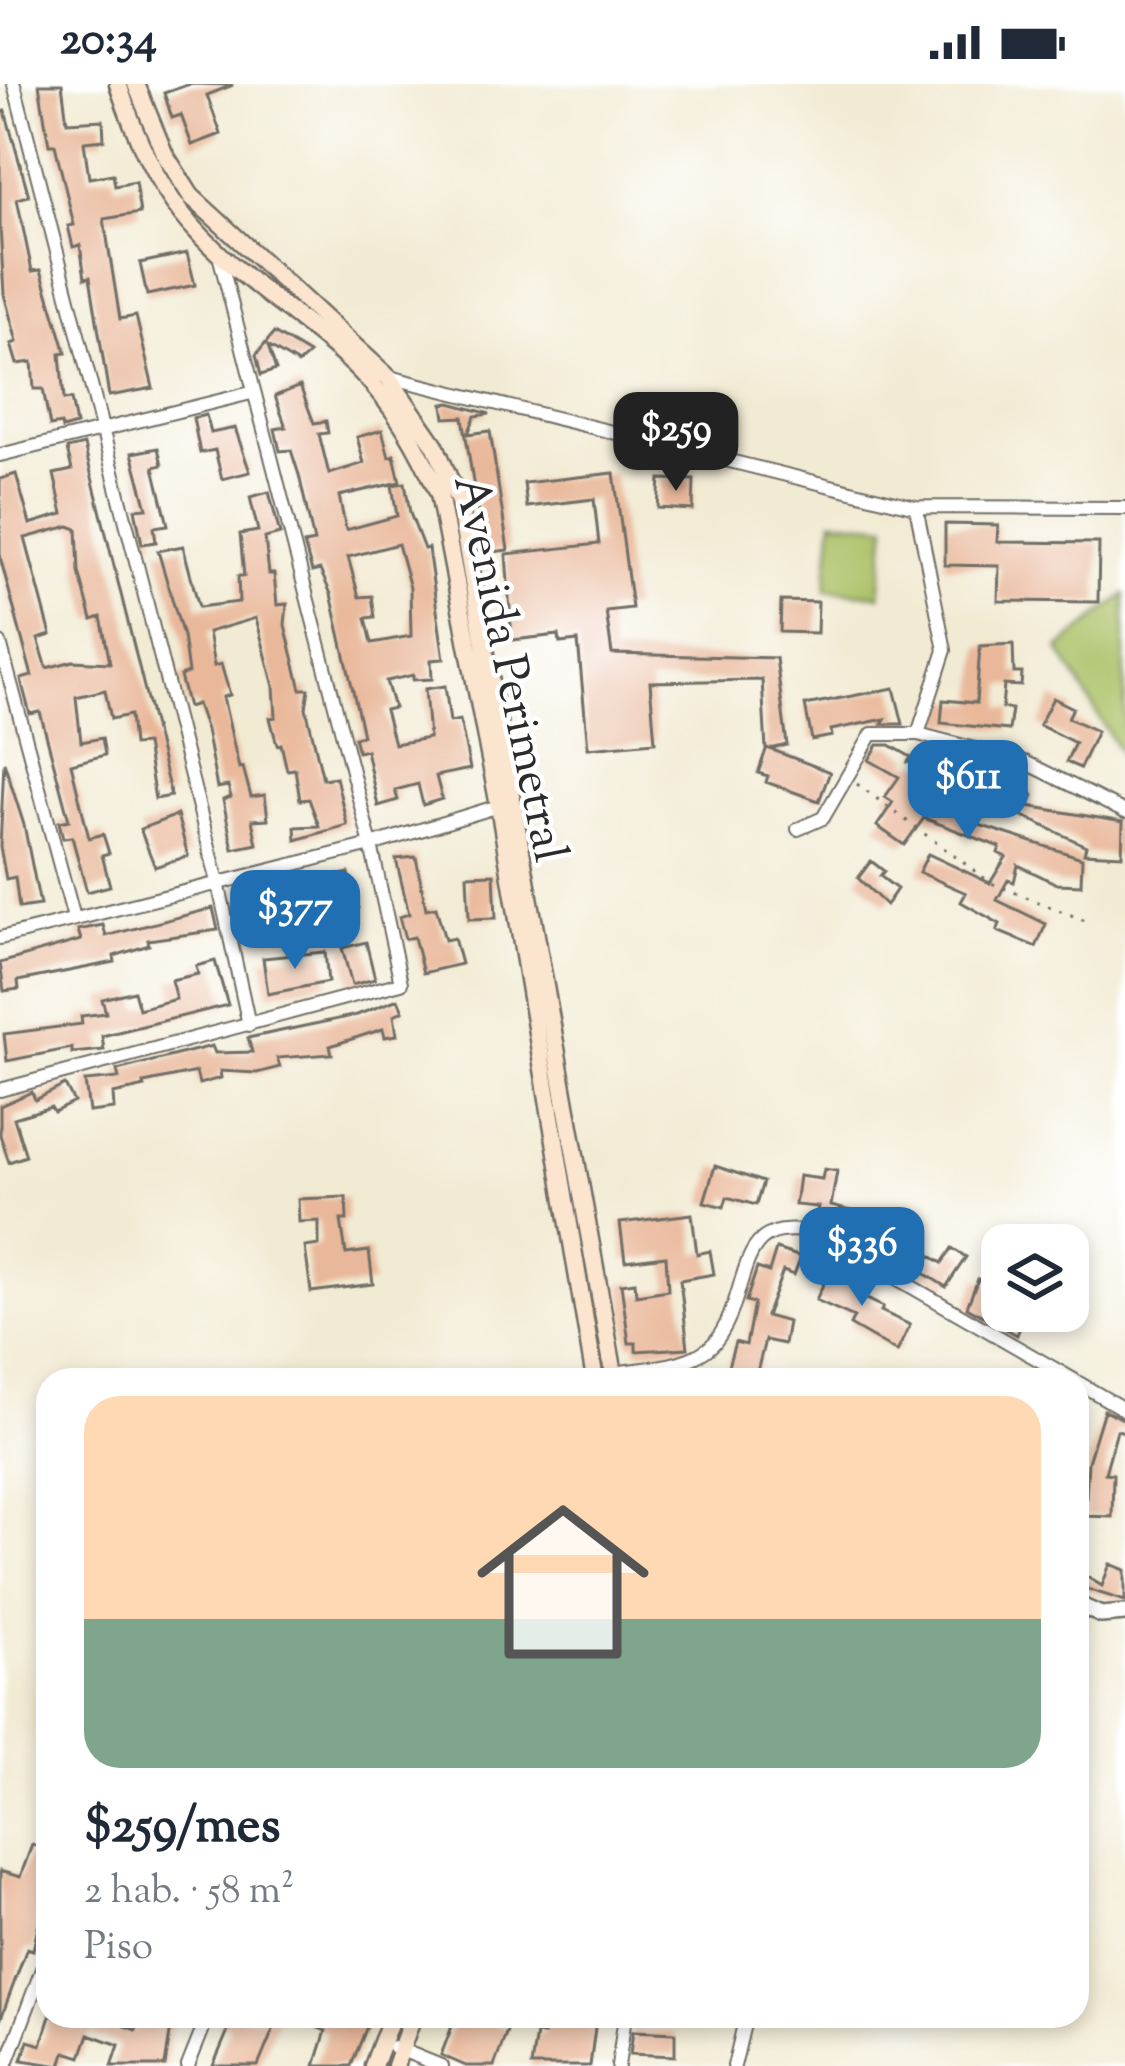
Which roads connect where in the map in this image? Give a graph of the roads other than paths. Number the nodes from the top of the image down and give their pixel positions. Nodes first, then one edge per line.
1 (14, 84) edge
2 (118, 84) edge
3 (136, 84) edge
4 (219, 254) junction
5 (388, 377) junction
6 (251, 393) junction
7 (104, 428) junction
8 (0, 455) edge
9 (916, 507) junction
10 (1125, 508) edge
11 (0, 643) edge
12 (918, 734) junction
13 (499, 806) junction
14 (1125, 812) edge
15 (797, 830) dead end
16 (371, 845) junction
17 (218, 882) junction
18 (74, 918) junction
19 (0, 938) edge
20 (248, 1025) junction
21 (0, 1090) edge
22 (593, 1368) edge
23 (613, 1368) edge
24 (652, 1368) edge
25 (1053, 1368) edge
26 (1089, 1389) edge
27 (1125, 1410) edge
28 (1089, 1609) edge
29 (1125, 1612) edge
30 (36, 1985) edge
31 (203, 2028) edge
32 (388, 2028) edge
33 (409, 2028) edge
34 (623, 2028) edge
35 (743, 2028) edge
36 (382, 2043) junction
37 (398, 2058) edge
38 (6, 2066) edge
39 (188, 2066) edge
40 (373, 2066) edge
41 (441, 2066) edge
42 (618, 2066) edge
43 (734, 2066) edge

1 - 7 street
2 - 4 main road, Avenida Perimetral
3 - 5 main road, Avenida Perimetral
4 - 6 street
4 - 13 main road, Avenida Perimetral
5 - 9 street
5 - 23 main road, Avenida Perimetral
6 - 7 street
6 - 16 street
7 - 8 street
7 - 17 street
9 - 10 street
9 - 12 street
11 - 18 street
12 - 14 street
12 - 15 street
13 - 16 street
13 - 22 main road, Avenida Perimetral
16 - 17 street
16 - 20 street
17 - 18 street
17 - 20 street
18 - 19 street
20 - 21 street
24 - 25 street
26 - 27 street
28 - 29 street
30 - 38 street
31 - 39 street
32 - 36 main road
33 - 37 main road
34 - 42 street
35 - 43 street
36 - 37 street
36 - 40 main road
37 - 41 street

